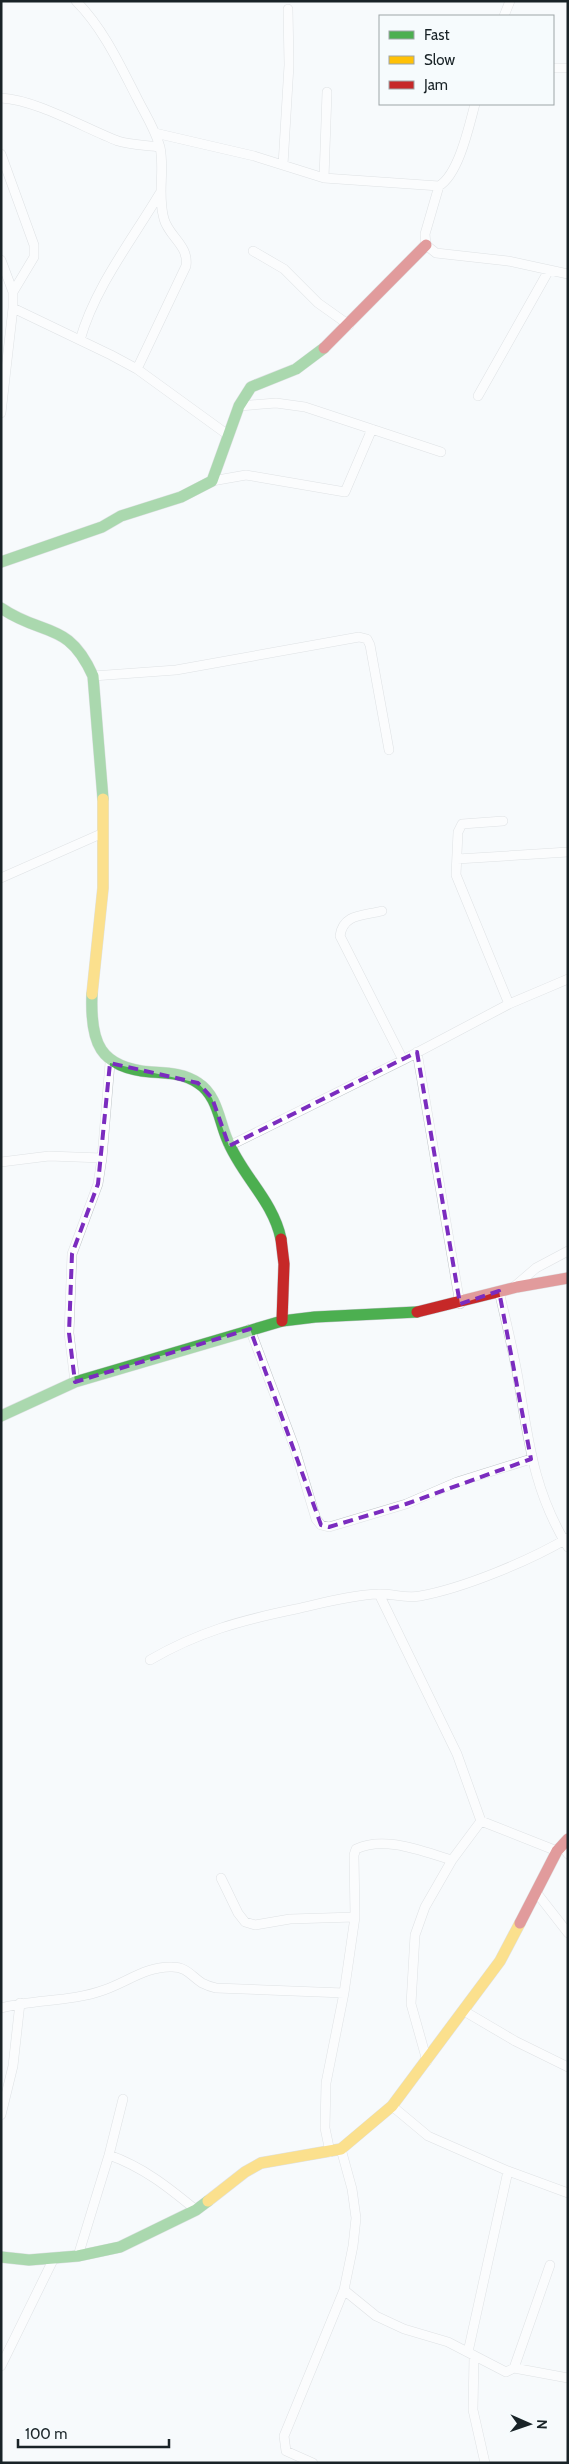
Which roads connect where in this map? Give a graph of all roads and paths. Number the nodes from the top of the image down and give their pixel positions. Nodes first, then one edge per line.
1 (76, 1) edge
2 (510, 1) edge
3 (288, 9) dead end
4 (504, 15) edge
5 (554, 68) edge
6 (568, 68) edge
7 (327, 92) dead end
8 (1, 98) edge
9 (475, 105) edge
10 (155, 133) junction
11 (160, 147) junction
12 (1, 154) edge
13 (284, 165) junction
14 (324, 178) junction
15 (439, 186) junction
16 (160, 193) junction
17 (426, 245) junction
18 (253, 251) dead end
19 (1, 260) edge
20 (550, 270) junction
21 (568, 274) edge
22 (13, 292) junction
23 (14, 308) junction
24 (350, 325) junction
25 (80, 340) junction
26 (137, 370) junction
27 (478, 396) dead end
28 (239, 406) junction
29 (1, 413) edge
30 (372, 429) junction
31 (228, 435) junction
32 (441, 452) dead end
33 (212, 480) junction
34 (1, 562) edge
35 (1, 608) edge
36 (93, 676) junction
37 (389, 750) dead end
38 (503, 821) dead end
39 (103, 833) junction
40 (568, 852) edge
41 (457, 859) junction
42 (1, 878) edge
43 (382, 911) dead end
44 (568, 979) edge
45 (509, 1004) junction
46 (417, 1052) junction
47 (403, 1060) junction
48 (110, 1063) junction
49 (229, 1146) junction
50 (102, 1158) junction
51 (1, 1162) edge
52 (568, 1251) edge
53 (568, 1278) edge
54 (513, 1288) junction
55 (500, 1291) junction
56 (460, 1304) junction
57 (282, 1321) junction
58 (250, 1329) junction
59 (75, 1382) junction
60 (1, 1416) edge
61 (531, 1459) junction
62 (566, 1542) edge
63 (379, 1594) junction
64 (150, 1660) dead end
65 (481, 1821) junction
66 (563, 1847) edge
67 (452, 1860) junction
68 (221, 1878) dead end
69 (536, 1892) junction
70 (355, 1917) junction
71 (568, 1933) edge
72 (344, 1993) junction
73 (20, 2003) junction
74 (1, 2008) edge
75 (464, 2011) junction
76 (427, 2061) junction
77 (568, 2067) edge
78 (123, 2099) dead end
79 (392, 2106) junction
80 (1, 2115) edge
81 (335, 2150) junction
82 (109, 2155) junction
83 (508, 2171) junction
84 (568, 2193) edge
85 (196, 2210) junction
86 (78, 2256) junction
87 (1, 2257) edge
88 (54, 2258) junction
89 (550, 2264) dead end
90 (344, 2290) junction
91 (471, 2354) junction
92 (1, 2366) edge
93 (514, 2368) junction
94 (568, 2378) edge
95 (314, 2463) edge
96 (485, 2463) edge

1 - 10 street
2 - 4 street
3 - 13 street
5 - 6 street
7 - 14 street
8 - 11 street
9 - 15 street
10 - 11 street
10 - 13 street
11 - 16 street
12 - 22 street
13 - 14 street
14 - 15 street
15 - 17 street
16 - 25 street
16 - 26 street
17 - 20 street
17 - 24 street
18 - 24 street
19 - 22 street
20 - 21 street
20 - 27 street
22 - 23 street
23 - 25 street
23 - 29 street
24 - 28 street
25 - 26 street
26 - 31 street
28 - 30 street
28 - 31 street
30 - 32 street
30 - 33 street
31 - 33 street
33 - 34 street
35 - 36 street
36 - 37 street
36 - 39 street
38 - 41 street
39 - 42 street
39 - 48 street
40 - 41 street
41 - 45 street
43 - 47 street
44 - 45 street
45 - 46 street
46 - 47 street
46 - 56 street
47 - 49 street
48 - 49 street
48 - 50 street
49 - 57 street
50 - 51 street
50 - 59 street
52 - 54 street
53 - 54 street
54 - 55 street
55 - 56 street
55 - 61 street
56 - 57 street
57 - 58 street
58 - 59 street
58 - 61 street
59 - 60 street
61 - 62 street
62 - 63 street
63 - 64 street
63 - 65 street
65 - 66 street
65 - 67 street
66 - 69 street
67 - 70 street
67 - 76 street
68 - 70 street
69 - 71 street
69 - 75 street
70 - 72 street
72 - 73 street
72 - 81 street
73 - 74 street
73 - 80 street
75 - 76 street
75 - 77 street
76 - 79 street
78 - 82 street
79 - 81 street
79 - 83 street
81 - 85 street
81 - 90 street
82 - 85 street
82 - 86 street
83 - 84 street
83 - 91 street
85 - 86 street
86 - 88 street
87 - 88 street
88 - 92 street
89 - 93 street
90 - 91 street
90 - 95 street
91 - 93 street
91 - 96 street
93 - 94 street

